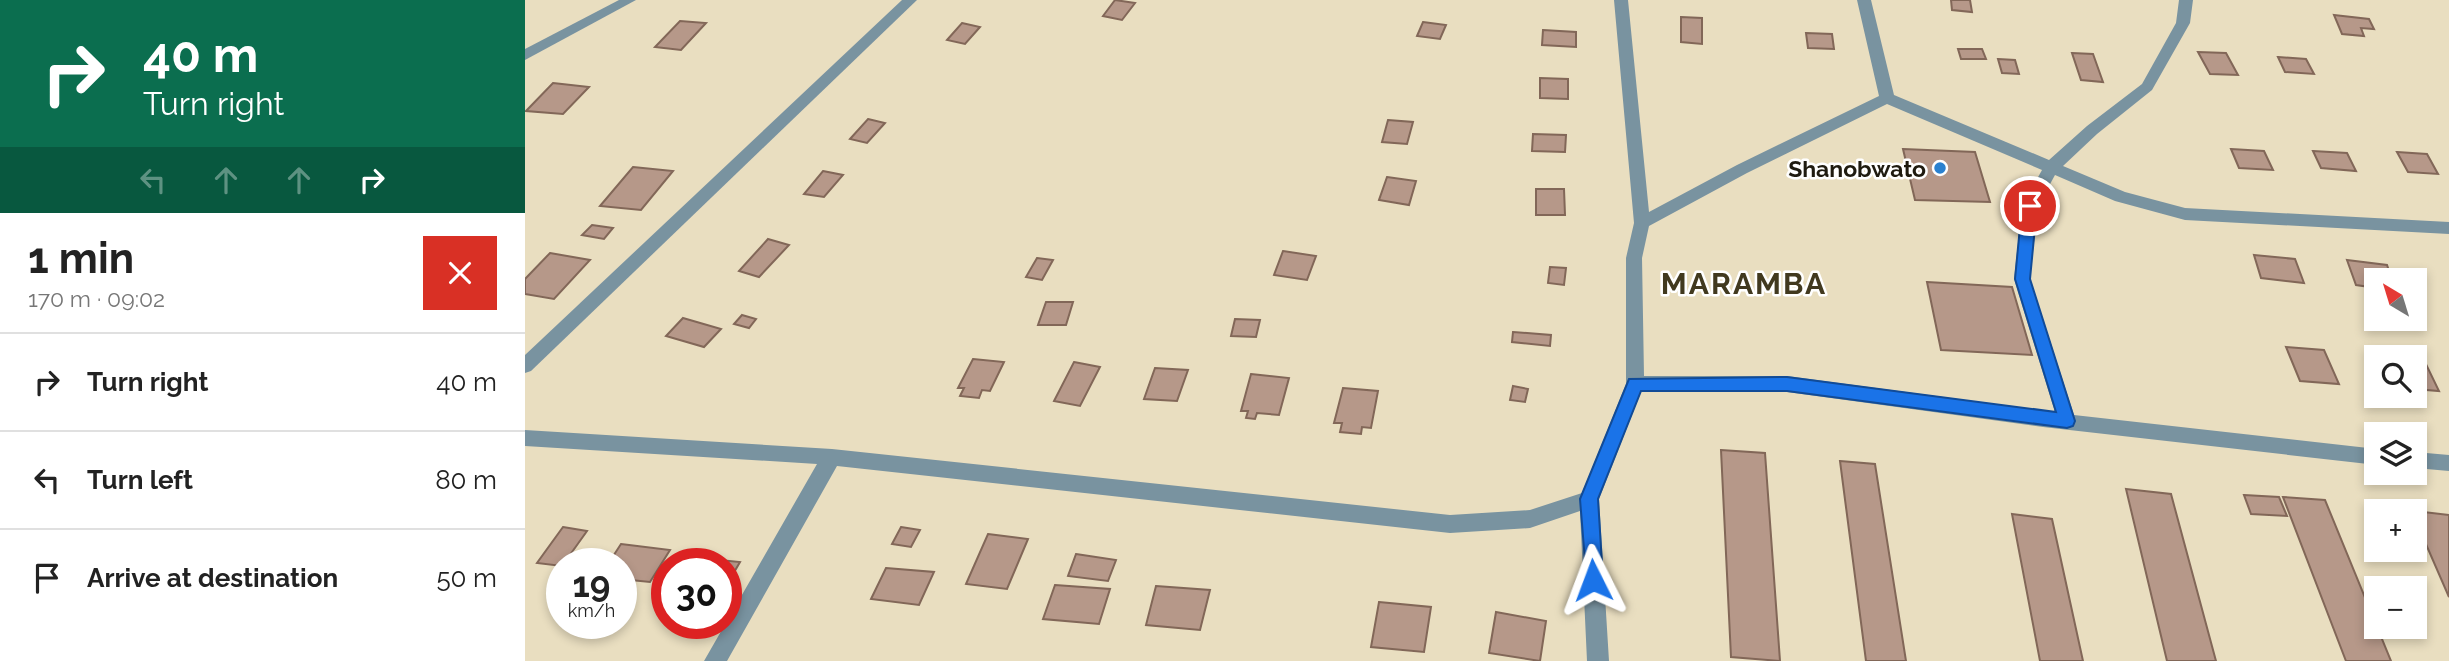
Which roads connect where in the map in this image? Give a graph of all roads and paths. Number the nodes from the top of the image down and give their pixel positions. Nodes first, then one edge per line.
1 (629, 0) edge
2 (910, 0) edge
3 (1621, 0) edge
4 (1864, 0) edge
5 (2186, 0) edge
6 (525, 55) edge
7 (1887, 98) junction
8 (2052, 167) junction
9 (1642, 223) junction
10 (2449, 229) edge
11 (525, 366) edge
12 (1635, 384) junction
13 (2067, 421) junction
14 (525, 438) edge
15 (2364, 455) edge
16 (832, 457) junction
17 (2427, 461) edge
18 (2449, 463) edge
19 (1589, 499) junction
20 (715, 661) edge
21 (1598, 661) edge

1 - 6 street
2 - 11 street
3 - 9 street
4 - 7 street
5 - 8 street
7 - 8 street
7 - 9 street
8 - 10 street
8 - 13 street
9 - 12 street
12 - 13 street
12 - 19 street
13 - 15 street
14 - 16 street
16 - 19 street
16 - 20 street
17 - 18 street
19 - 21 street

